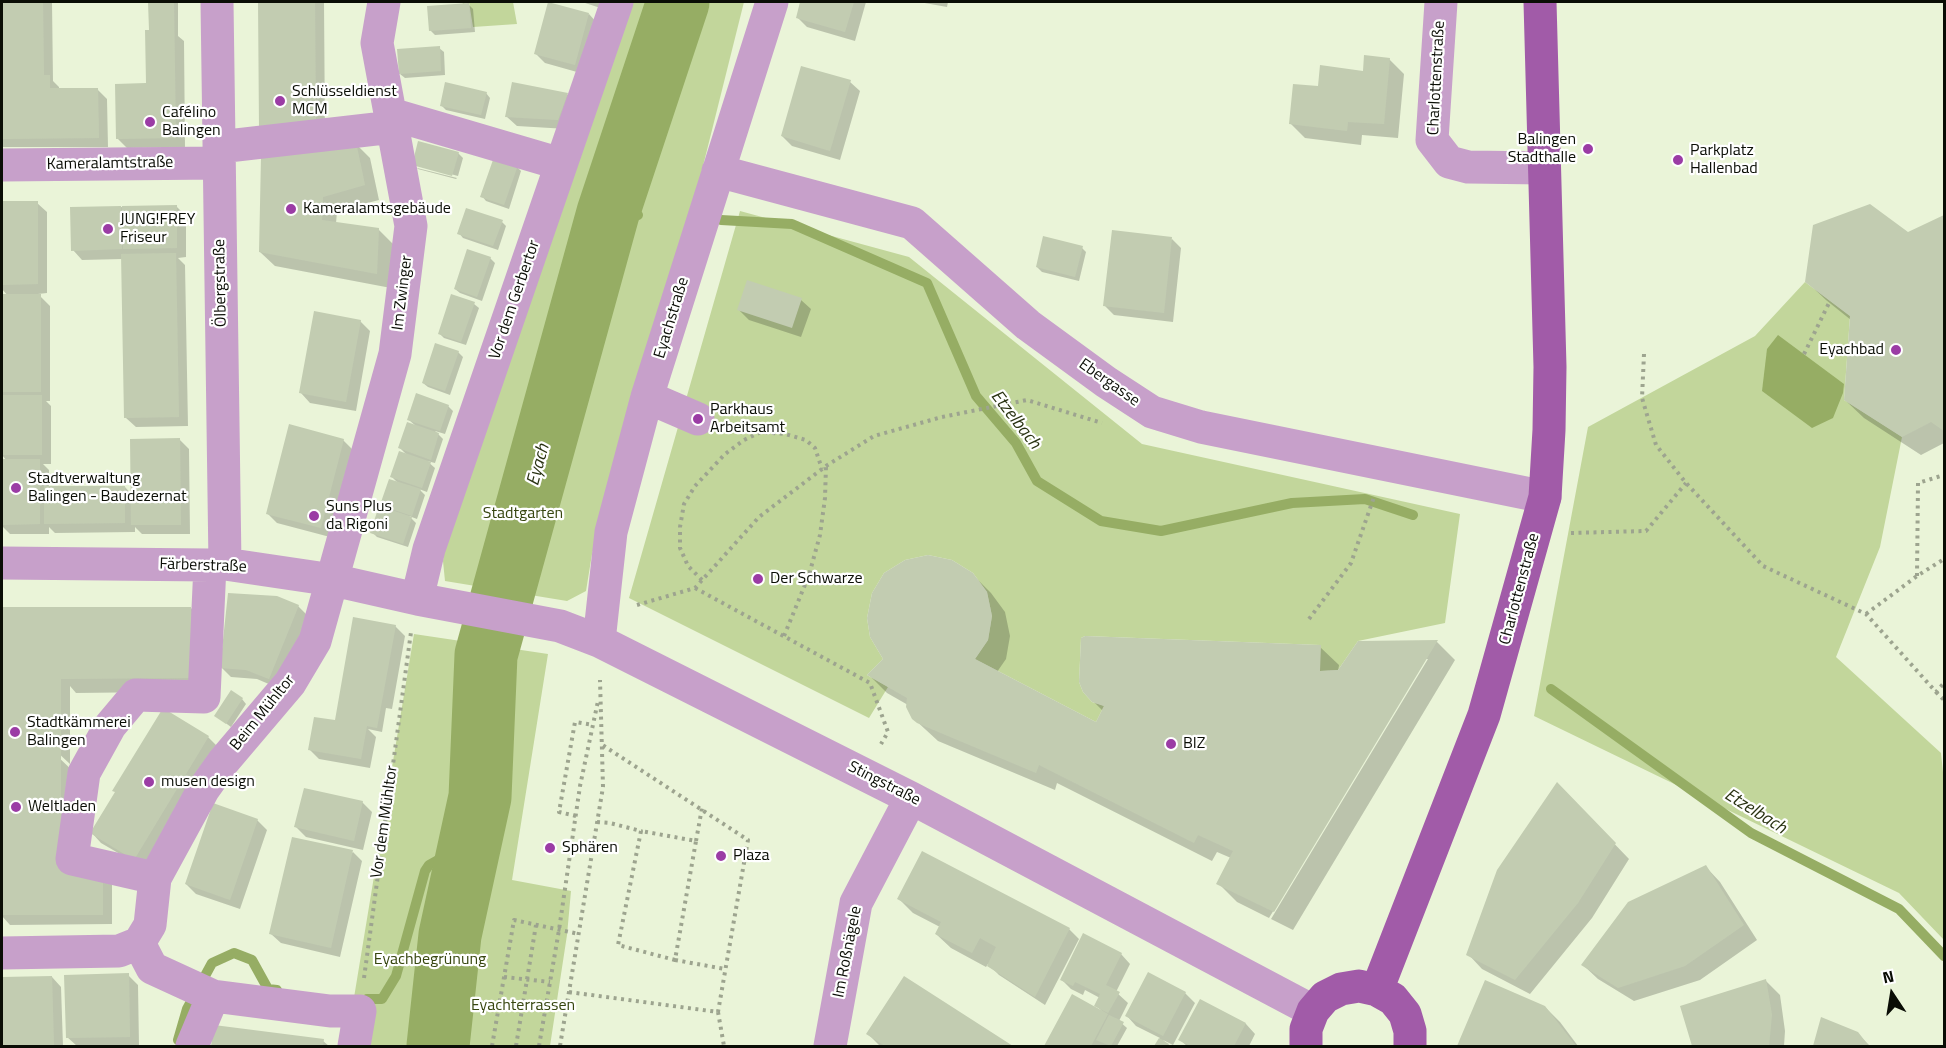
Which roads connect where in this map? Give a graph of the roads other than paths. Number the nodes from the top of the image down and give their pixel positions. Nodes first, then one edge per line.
1 (217, 2) edge
2 (363, 2) edge
3 (384, 2) edge
4 (617, 2) edge
5 (772, 2) edge
6 (1441, 2) edge
7 (1540, 2) edge
8 (377, 43) junction
9 (392, 121) junction
10 (219, 155) junction
11 (561, 164) junction
12 (2, 165) edge
13 (1544, 168) junction
14 (718, 171) junction
15 (647, 397) junction
16 (698, 419) dead end
17 (1545, 497) junction
18 (2, 563) edge
19 (217, 564) junction
20 (333, 580) junction
21 (427, 601) junction
22 (600, 628) junction
23 (911, 798) junction
24 (155, 878) junction
25 (139, 943) junction
26 (2, 953) edge
27 (200, 989) junction
28 (1377, 990) junction
29 (1313, 1011) junction
30 (192, 1047) edge
31 (354, 1047) edge
32 (830, 1047) edge
33 (1306, 1047) edge
34 (1410, 1047) edge

1 - 10 street, Ölbergstraße
2 - 8 street
3 - 8 street, Im Zwinger
4 - 11 street, Vor dem Gerbertor
5 - 14 street, Eyachstraße
6 - 13 street, Charlottenstraße
7 - 13 main road, Charlottenstraße
8 - 9 street, Im Zwinger
9 - 10 street, Kameralamtstraße
9 - 11 street
9 - 20 street, Im Zwinger
10 - 12 street, Kameralamtstraße
10 - 19 street, Ölbergstraße
11 - 21 street, Vor dem Gerbertor
13 - 17 main road, Charlottenstraße
14 - 15 street, Eyachstraße
14 - 17 street, Ebergasse
15 - 16 street
15 - 22 street, Eyachstraße
17 - 28 main road, Charlottenstraße
18 - 19 street, Färberstraße
19 - 20 street, Färberstraße
19 - 24 street, Ölbergstraße
20 - 21 street, Färberstraße
20 - 24 street, Beim Mühltor
21 - 22 street, Stingstraße
22 - 23 street, Stingstraße
23 - 29 street, Stingstraße
23 - 32 street, Im Roßnägele
24 - 25 street, Beim Mühltor
25 - 26 street
25 - 27 street
27 - 30 street
27 - 31 street
28 - 29 main road
28 - 34 main road
29 - 33 main road

